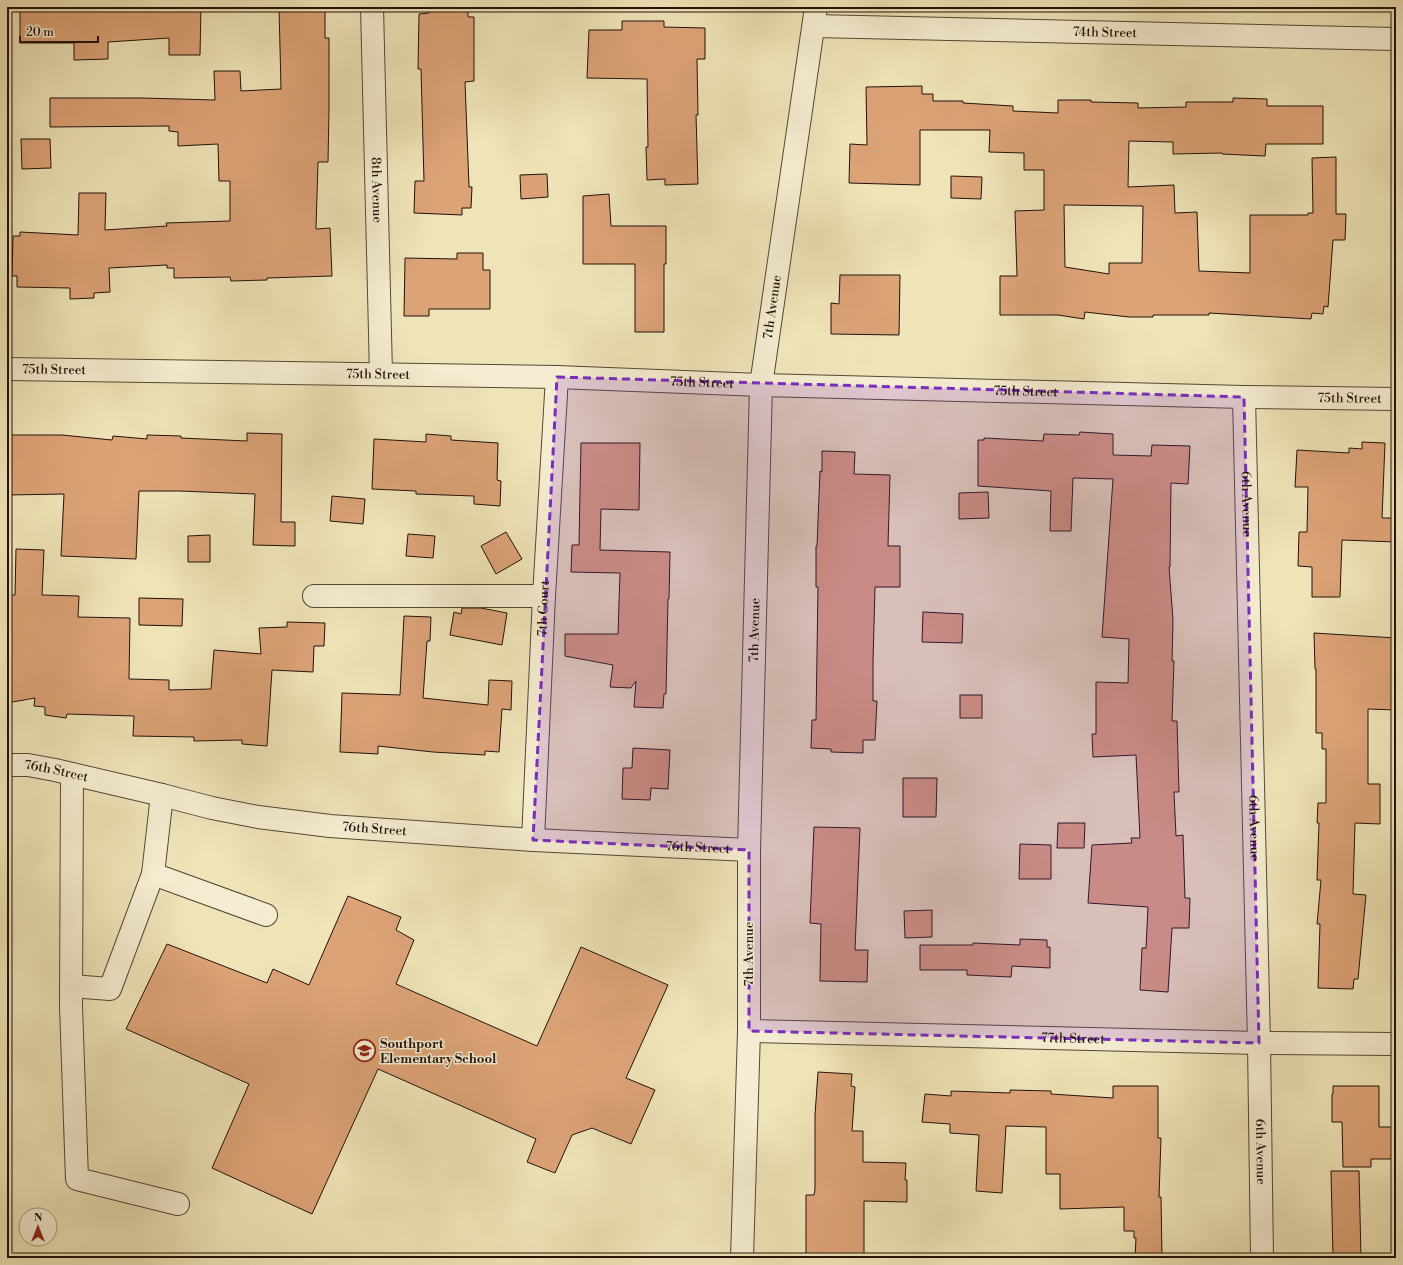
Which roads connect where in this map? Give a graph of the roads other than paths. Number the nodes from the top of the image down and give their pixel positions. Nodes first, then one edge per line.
1 (372, 7) edge
2 (815, 16) edge
3 (1396, 39) edge
4 (7, 369) edge
5 (381, 374) junction
6 (557, 377) junction
7 (761, 385) junction
8 (1244, 397) junction
9 (1396, 399) edge
10 (314, 596) dead end
11 (544, 596) junction
12 (7, 765) edge
13 (72, 774) junction
14 (162, 795) junction
15 (533, 840) junction
16 (748, 850) junction
17 (153, 874) junction
18 (266, 915) dead end
19 (71, 986) junction
20 (749, 1031) junction
21 (1259, 1043) junction
22 (1396, 1044) edge
23 (178, 1204) dead end
24 (742, 1258) edge
25 (1262, 1258) edge

1 - 5 street, 8th Avenue
2 - 3 street, 74th Street
2 - 7 street, 7th Avenue
4 - 5 street, 75th Street
5 - 6 street, 75th Street
6 - 7 street, 75th Street
6 - 11 street, 7th Court
7 - 8 street, 75th Street
7 - 16 street, 7th Avenue
8 - 9 street, 75th Street
8 - 21 street, 6th Avenue
10 - 11 street
11 - 15 street, 7th Court
12 - 13 street, 76th Street
13 - 14 street, 76th Street
13 - 19 street
14 - 15 street, 76th Street
14 - 17 street
15 - 16 street, 76th Street
16 - 20 street, 7th Avenue
17 - 18 street
17 - 19 street
19 - 23 street
20 - 21 street, 77th Street
20 - 24 street, 7th Avenue
21 - 22 street, 77th Street
21 - 25 street, 6th Avenue

